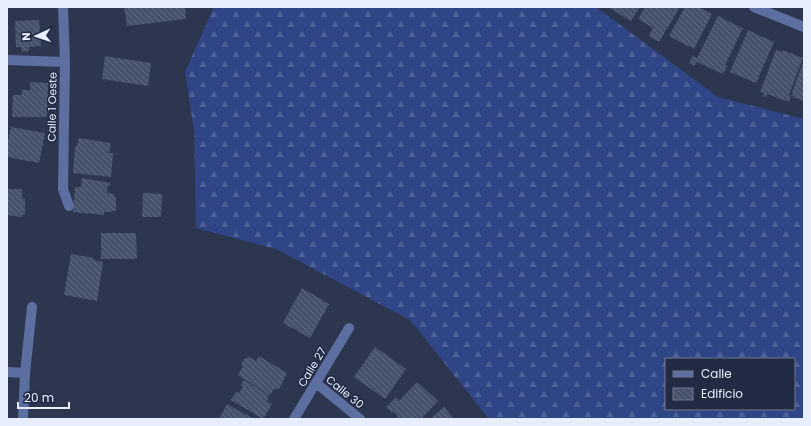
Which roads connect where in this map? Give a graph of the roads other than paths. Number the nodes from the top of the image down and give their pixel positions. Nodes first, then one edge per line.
1 (63, 7) edge
2 (754, 7) edge
3 (804, 27) edge
4 (7, 60) edge
5 (65, 62) junction
6 (69, 206) dead end
7 (32, 307) dead end
8 (349, 328) dead end
9 (7, 372) edge
10 (26, 373) junction
11 (316, 384) junction
12 (23, 419) edge
13 (294, 419) edge
14 (360, 419) edge

1 - 5 street, Calle 1 Oeste
2 - 3 street
4 - 5 street
5 - 6 street, Calle 1 Oeste
7 - 10 street
8 - 11 street, Calle 27
9 - 10 street
10 - 12 street
11 - 13 street, Calle 27
11 - 14 street, Calle 30

